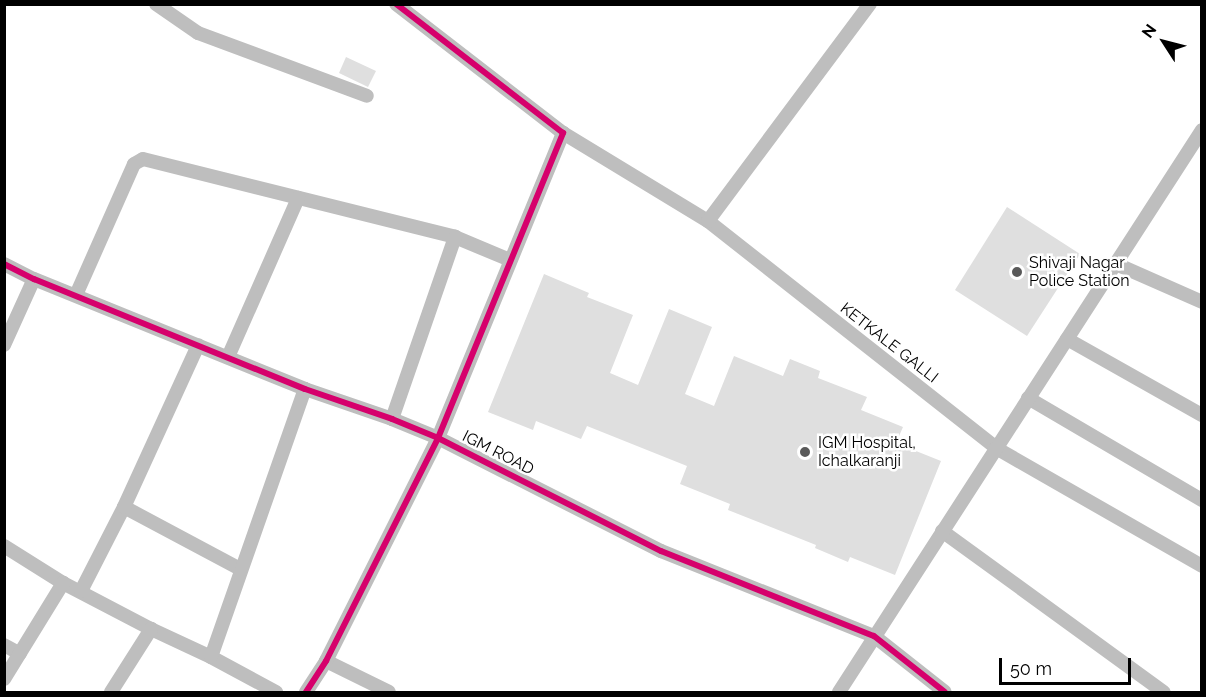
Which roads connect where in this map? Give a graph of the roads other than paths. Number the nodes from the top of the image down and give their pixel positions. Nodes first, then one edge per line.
1 (156, 4) edge
2 (396, 4) edge
3 (870, 4) edge
4 (367, 96) dead end
5 (1202, 130) edge
6 (563, 134) junction
7 (298, 198) junction
8 (708, 221) junction
9 (455, 237) junction
10 (510, 260) junction
11 (4, 264) edge
12 (1116, 264) junction
13 (34, 279) junction
14 (76, 295) junction
15 (1202, 302) edge
16 (1067, 339) junction
17 (4, 345) edge
18 (198, 345) junction
19 (228, 357) junction
20 (305, 389) junction
21 (1028, 398) junction
22 (1202, 415) edge
23 (392, 419) junction
24 (438, 438) junction
25 (996, 448) junction
26 (1202, 500) edge
27 (124, 507) junction
28 (942, 531) junction
29 (4, 546) edge
30 (1202, 566) edge
31 (240, 569) junction
32 (63, 583) junction
33 (81, 591) junction
34 (151, 629) junction
35 (874, 636) junction
36 (4, 645) edge
37 (20, 654) junction
38 (211, 657) junction
39 (326, 661) junction
40 (4, 679) edge
41 (111, 693) edge
42 (276, 693) edge
43 (306, 693) edge
44 (389, 693) edge
45 (838, 693) edge
46 (945, 693) edge
47 (1164, 693) edge

1 - 4 street
2 - 6 street, KETKALE GALLI
3 - 8 street
5 - 12 street
6 - 8 street, KETKALE GALLI
6 - 10 street
7 - 9 street
7 - 14 street
7 - 19 street
8 - 25 street, KETKALE GALLI
9 - 10 street
9 - 23 street
10 - 24 street
11 - 13 street, IGM ROAD
12 - 15 street
12 - 16 street
13 - 14 street, IGM ROAD
13 - 17 street
14 - 18 street, IGM ROAD
16 - 21 street
16 - 22 street
18 - 19 street, IGM ROAD
18 - 27 street
19 - 20 street, IGM ROAD
20 - 23 street, IGM ROAD
20 - 31 street
21 - 25 street
21 - 26 street
23 - 24 street, IGM ROAD
24 - 35 street, IGM ROAD
24 - 39 street
25 - 28 street
25 - 30 street, KETKALE GALLI
27 - 31 street
27 - 33 street
28 - 35 street
28 - 47 street
29 - 32 street
31 - 38 street
32 - 33 street
32 - 37 street
33 - 34 street
34 - 38 street
34 - 41 street
35 - 45 street
35 - 46 street, IGM ROAD
36 - 37 street
37 - 40 street
38 - 42 street
39 - 43 street
39 - 44 street

